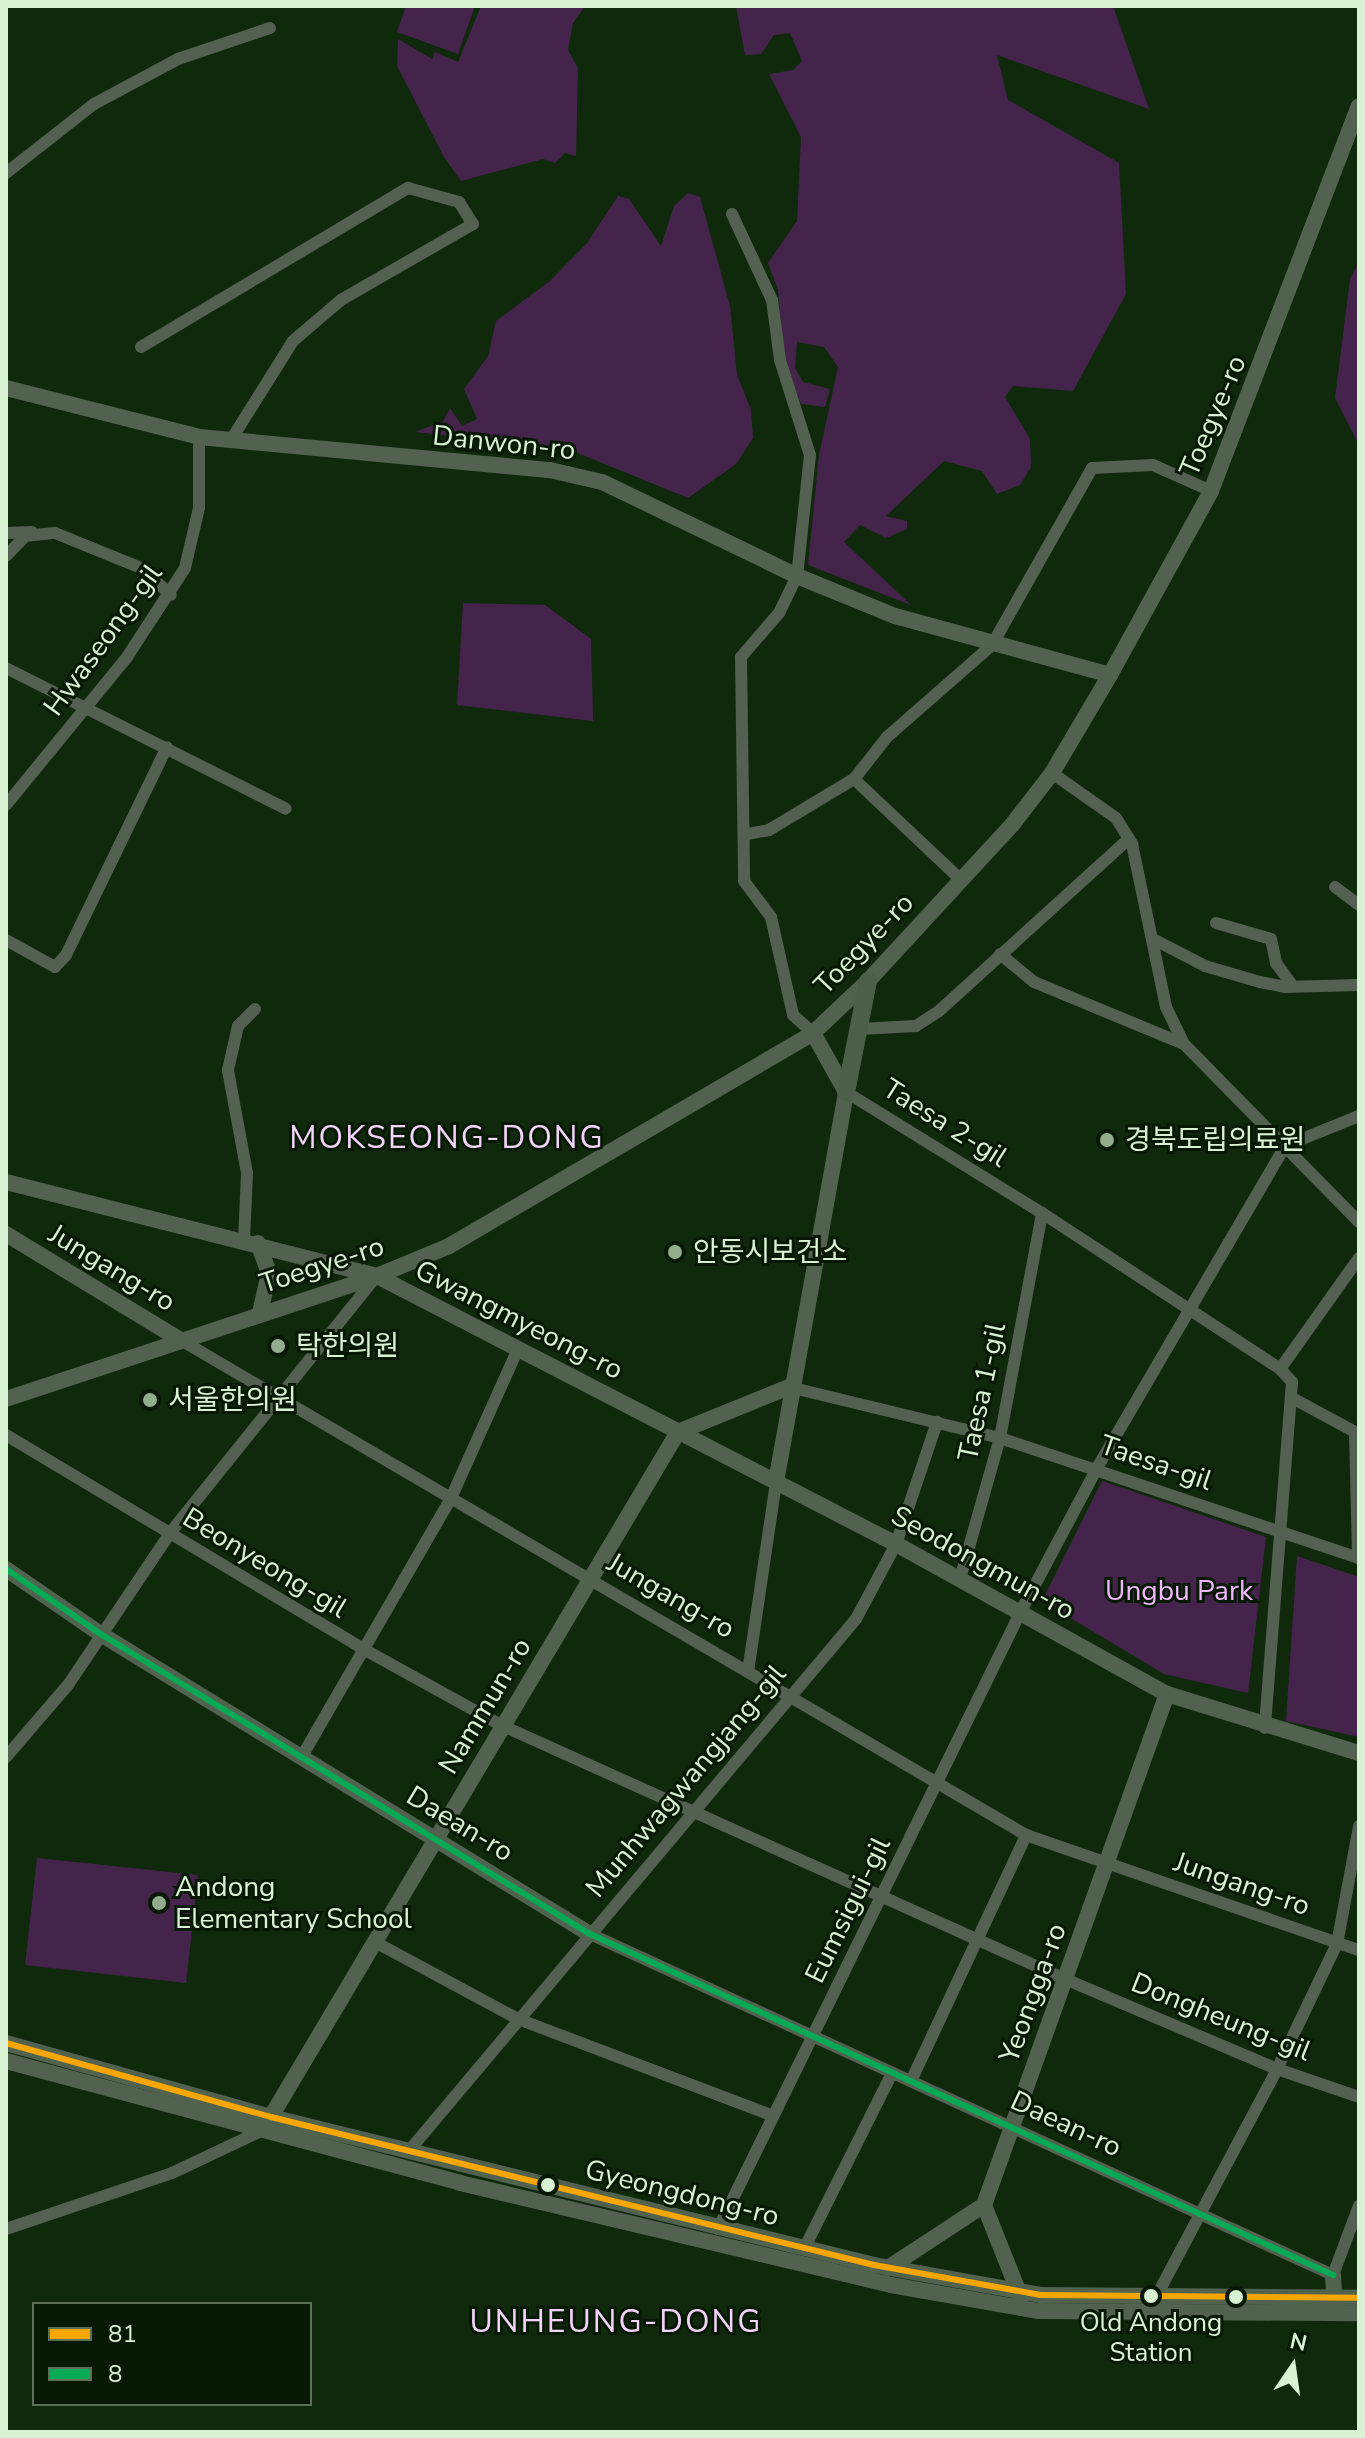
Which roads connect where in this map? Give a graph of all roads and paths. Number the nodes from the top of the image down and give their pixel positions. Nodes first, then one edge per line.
1 (270, 28) dead end
2 (1359, 106) edge
3 (6, 173) edge
4 (732, 214) dead end
5 (141, 347) dead end
6 (6, 388) edge
7 (199, 437) junction
8 (231, 440) junction
9 (1211, 491) junction
10 (35, 532) junction
11 (6, 533) edge
12 (6, 556) edge
13 (797, 576) junction
14 (171, 595) junction
15 (992, 645) junction
16 (6, 668) edge
17 (1110, 675) junction
18 (88, 706) junction
19 (167, 747) junction
20 (1052, 773) junction
21 (854, 779) junction
22 (6, 805) edge
23 (286, 809) dead end
24 (747, 834) junction
25 (1129, 839) junction
26 (961, 880) junction
27 (1335, 887) dead end
28 (1359, 905) edge
29 (1216, 923) dead end
30 (1153, 939) junction
31 (6, 940) edge
32 (1000, 954) junction
33 (868, 981) junction
34 (1359, 985) edge
35 (1293, 986) junction
36 (255, 1009) dead end
37 (858, 1029) junction
38 (813, 1033) junction
39 (1184, 1044) junction
40 (846, 1092) junction
41 (1359, 1116) edge
42 (1285, 1146) junction
43 (6, 1182) edge
44 (1042, 1213) junction
45 (1359, 1222) edge
46 (6, 1234) edge
47 (251, 1242) junction
48 (1359, 1258) edge
49 (377, 1276) junction
50 (1189, 1310) junction
51 (260, 1313) junction
52 (179, 1339) junction
53 (518, 1349) junction
54 (1280, 1369) junction
55 (789, 1387) junction
56 (278, 1396) junction
57 (6, 1399) edge
58 (1294, 1399) junction
59 (937, 1422) junction
60 (678, 1432) junction
61 (6, 1435) edge
62 (1000, 1438) junction
63 (1097, 1468) junction
64 (776, 1482) junction
65 (451, 1498) junction
66 (1282, 1530) junction
67 (170, 1533) junction
68 (896, 1544) junction
69 (1359, 1558) edge
70 (6, 1569) edge
71 (960, 1579) junction
72 (590, 1580) junction
73 (1020, 1613) junction
74 (99, 1633) junction
75 (367, 1651) junction
76 (748, 1672) junction
77 (1167, 1694) junction
78 (791, 1695) junction
79 (503, 1726) junction
80 (1265, 1728) junction
81 (1359, 1753) edge
82 (6, 1757) edge
83 (301, 1758) junction
84 (937, 1783) junction
85 (692, 1811) junction
86 (1359, 1826) edge
87 (1026, 1835) junction
88 (436, 1839) junction
89 (1106, 1866) junction
90 (881, 1896) junction
91 (588, 1933) junction
92 (977, 1939) junction
93 (375, 1942) junction
94 (1337, 1944) junction
95 (1359, 1950) edge
96 (1065, 1979) junction
97 (518, 2019) junction
98 (813, 2036) junction
99 (6, 2043) edge
100 (6, 2061) edge
101 (1277, 2069) junction
102 (892, 2073) junction
103 (911, 2081) junction
104 (1359, 2097) edge
105 (773, 2116) junction
106 (267, 2124) junction
107 (1012, 2128) junction
108 (408, 2152) junction
109 (984, 2205) junction
110 (1359, 2206) edge
111 (1201, 2214) junction
112 (6, 2229) edge
113 (718, 2229) junction
114 (804, 2249) junction
115 (888, 2268) junction
116 (1333, 2275) junction
117 (1156, 2297) junction
118 (1359, 2298) edge
119 (1021, 2301) junction
120 (1335, 2306) junction
121 (1359, 2313) edge

1 - 3 street
2 - 9 street, Toegye-ro
4 - 13 street
5 - 8 street
6 - 7 street, Danwon-ro
7 - 8 street, Danwon-ro
7 - 14 street, Hwaseong-gil
8 - 13 street, Danwon-ro
9 - 15 street
9 - 17 street, Toegye-ro
10 - 11 street
10 - 12 street
10 - 14 street
13 - 15 street, Danwon-ro
13 - 24 street
14 - 18 street, Hwaseong-gil
15 - 17 street, Danwon-ro
15 - 21 street
16 - 18 street
17 - 20 street, Toegye-ro
18 - 19 street
18 - 22 street, Hwaseong-gil
19 - 23 street
19 - 31 street
20 - 25 street
20 - 26 street, Toegye-ro
21 - 24 street
21 - 26 street
24 - 38 street
25 - 30 street
25 - 32 street
26 - 33 street, Toegye-ro
27 - 28 street
29 - 35 street
30 - 35 street
30 - 39 street
32 - 37 street
32 - 39 street
33 - 37 main road
33 - 38 street, Toegye-ro
34 - 35 street
36 - 47 street
37 - 40 main road
38 - 40 street
38 - 49 street, Toegye-ro
39 - 42 street
40 - 44 street, Taesa 2-gil
40 - 55 street, Taesa 2-gil
41 - 42 street
42 - 45 street
42 - 50 street
43 - 47 street, Gwangmyeong-ro
44 - 50 street, Taesa 2-gil
44 - 62 street, Taesa 1-gil
46 - 52 street, Jungang-ro
47 - 49 street, Gwangmyeong-ro
47 - 51 street
48 - 54 street
49 - 51 street, Toegye-ro
49 - 53 street, Gwangmyeong-ro
49 - 56 street
50 - 54 street, Taesa 2-gil
50 - 63 street, Eumsigui-gil
51 - 52 street, Toegye-ro
52 - 56 street, Jungang-ro
52 - 57 street, Toegye-ro
53 - 60 street, Gwangmyeong-ro
53 - 65 street
54 - 58 street
55 - 59 street, Taesa-gil
55 - 60 street
55 - 64 street, Taesa 2-gil
56 - 65 street, Jungang-ro
56 - 67 street
58 - 66 street
58 - 69 street, Taesa-gil
59 - 62 street, Taesa-gil
59 - 68 street
60 - 64 street, Seodongmun-ro
60 - 72 street, Nammun-ro
61 - 67 street, Beonyeong-gil
62 - 63 street, Taesa-gil
62 - 71 street, Taesa 1-gil
63 - 66 street, Taesa-gil
63 - 73 street, Eumsigui-gil
64 - 68 street, Seodongmun-ro
64 - 76 street
65 - 72 street, Jungang-ro
65 - 75 street
66 - 69 street, Taesa-gil
66 - 80 street
67 - 74 street
67 - 75 street, Beonyeong-gil
68 - 71 street, Seodongmun-ro
68 - 78 street, Munhwagwangjang-gil
70 - 74 street, Daean-ro
71 - 73 street, Seodongmun-ro
72 - 76 street, Jungang-ro
72 - 79 street, Nammun-ro
73 - 77 street, Seodongmun-ro
73 - 84 street, Eumsigui-gil
74 - 82 street
74 - 83 street, Daean-ro
75 - 79 street, Beonyeong-gil
75 - 83 street
76 - 78 street, Jungang-ro
77 - 80 street, Seodongmun-ro
77 - 89 street, Yeongga-ro
78 - 84 street, Jungang-ro
78 - 85 street, Munhwagwangjang-gil
79 - 85 street, Beonyeong-gil
79 - 88 street, Nammun-ro
80 - 81 street, Seodongmun-ro
83 - 88 street, Daean-ro
84 - 87 street, Jungang-ro
84 - 90 street, Eumsigui-gil
85 - 90 street, Dongheung-gil
85 - 91 street, Munhwagwangjang-gil
86 - 94 street, Jungang-ro
87 - 89 street, Jungang-ro
87 - 92 street
88 - 91 street, Daean-ro
88 - 93 street, Nammun-ro
89 - 94 street, Jungang-ro
89 - 96 street, Yeongga-ro
90 - 92 street, Dongheung-gil
90 - 98 street, Eumsigui-gil
91 - 97 street, Munhwagwangjang-gil
91 - 98 street, Daean-ro
92 - 96 street, Dongheung-gil
92 - 103 street
93 - 97 street
93 - 106 street, Nammun-ro
94 - 95 street, Jungang-ro
94 - 101 street
96 - 101 street, Dongheung-gil
96 - 107 street, Yeongga-ro
97 - 105 street
97 - 108 street, Munhwagwangjang-gil
98 - 102 street, Daean-ro
98 - 105 street, Eumsigui-gil
99 - 106 street, Gyeongdong-ro
100 - 106 street, Gyeongdong-ro
101 - 104 street, Dongheung-gil
101 - 111 street
102 - 103 street, Daean-ro
102 - 114 street
103 - 107 street, Daean-ro
105 - 113 street, Eumsigui-gil
106 - 108 street, Gyeongdong-ro
106 - 112 street
106 - 119 street, Gyeongdong-ro
107 - 109 street, Yeongga-ro
107 - 111 street, Daean-ro
108 - 113 street, Gyeongdong-ro
109 - 115 street
109 - 119 street
110 - 116 street
111 - 116 street, Daean-ro
111 - 117 street
113 - 114 street, Gyeongdong-ro
114 - 115 street, Gyeongdong-ro
115 - 119 street, Gyeongdong-ro
116 - 120 street
117 - 119 street, Gyeongdong-ro
117 - 120 street, Gyeongdong-ro
118 - 120 street, Gyeongdong-ro
119 - 120 street, Gyeongdong-ro
120 - 121 street, Gyeongdong-ro

